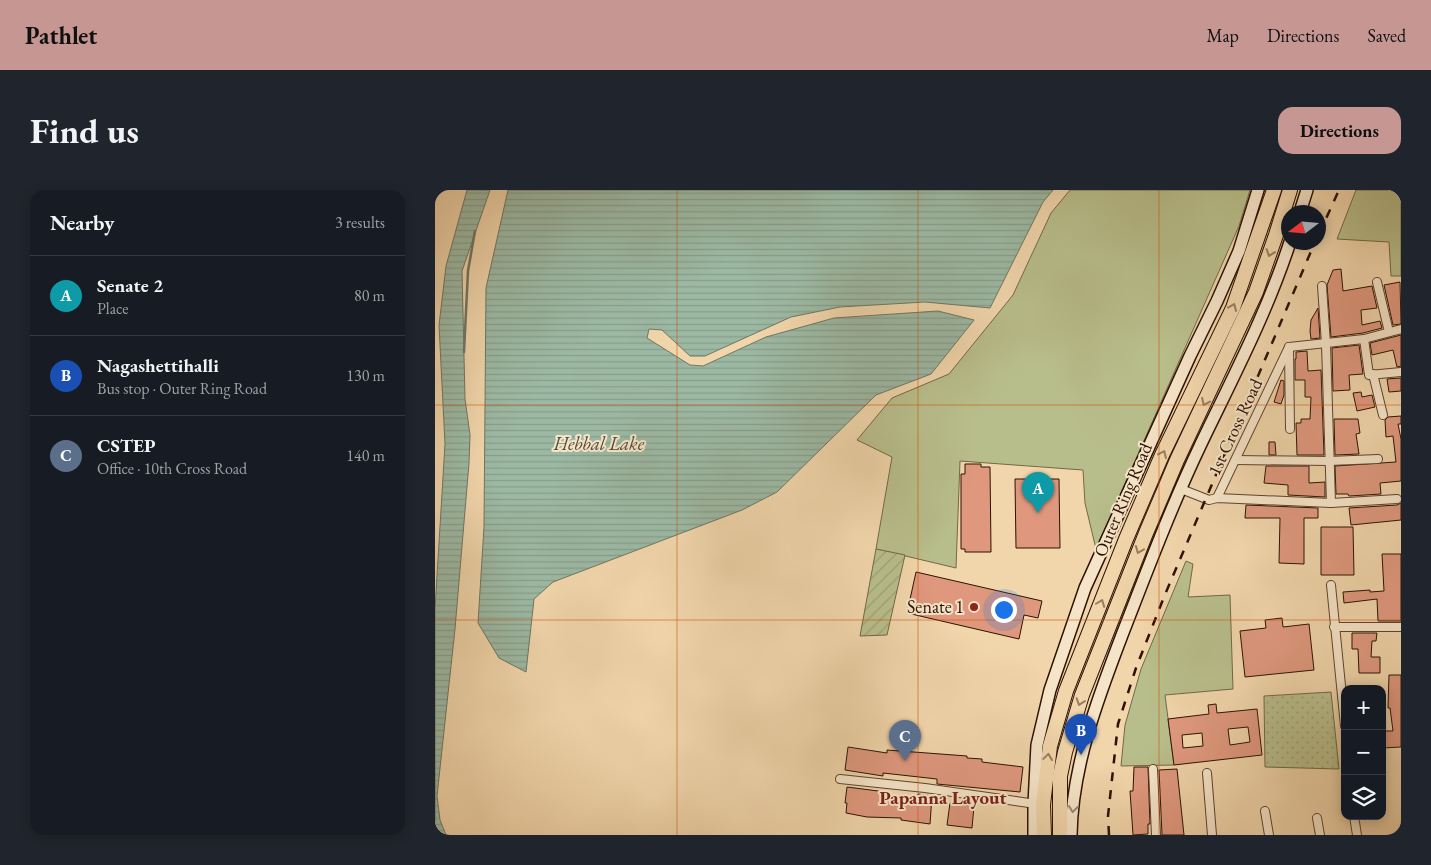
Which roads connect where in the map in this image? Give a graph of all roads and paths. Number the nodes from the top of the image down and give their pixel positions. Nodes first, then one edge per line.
1 (1258, 190) edge
2 (1274, 190) edge
3 (1290, 190) edge
4 (1307, 190) edge
5 (1302, 205) edge
6 (1287, 250) edge
7 (1377, 282) dead end
8 (1322, 286) dead end
9 (1401, 329) edge
10 (1389, 332) junction
11 (1364, 339) junction
12 (1326, 344) junction
13 (1289, 347) junction
14 (1401, 372) edge
15 (1373, 374) junction
16 (1383, 415) dead end
17 (1290, 429) dead end
18 (1378, 459) dead end
19 (1236, 460) junction
20 (1329, 461) junction
21 (1181, 489) junction
22 (1217, 498) junction
23 (1397, 499) dead end
24 (1331, 503) junction
25 (1331, 585) dead end
26 (1401, 626) edge
27 (1334, 627) junction
28 (1341, 690) edge
29 (1153, 769) dead end
30 (1207, 773) dead end
31 (840, 779) dead end
32 (1038, 805) junction
33 (1265, 811) dead end
34 (1317, 818) dead end
35 (1355, 820) edge
36 (1034, 835) edge
37 (1044, 835) edge
38 (1060, 835) edge
39 (1071, 835) edge
40 (1156, 835) edge
41 (1212, 835) edge
42 (1269, 835) edge
43 (1320, 835) edge
44 (1357, 835) edge

1 - 32 street
32 -> 2 highway, Outer Ring Road
3 -> 38 highway, Outer Ring Road
4 - 5 street
6 - 21 street
7 - 10 street
8 - 12 street
9 - 10 street
10 - 11 street
11 - 12 street
11 - 15 street
12 - 13 street
12 - 20 street
13 - 17 street
13 - 19 street, 1st Cross Road
14 - 15 street
15 - 16 street
18 - 20 street
19 - 20 street
19 - 22 street, 1st Cross Road
20 - 24 street
21 - 22 street
21 -> 39 street
22 - 24 street, 1st Cross Road
23 - 24 street, 1st Cross Road
25 - 27 street
26 - 27 street
27 - 28 street
29 - 40 street
30 - 41 street
31 - 32 street
32 - 36 street
32 - 37 highway, Outer Ring Road
33 - 42 street
34 - 43 street
35 - 44 street

